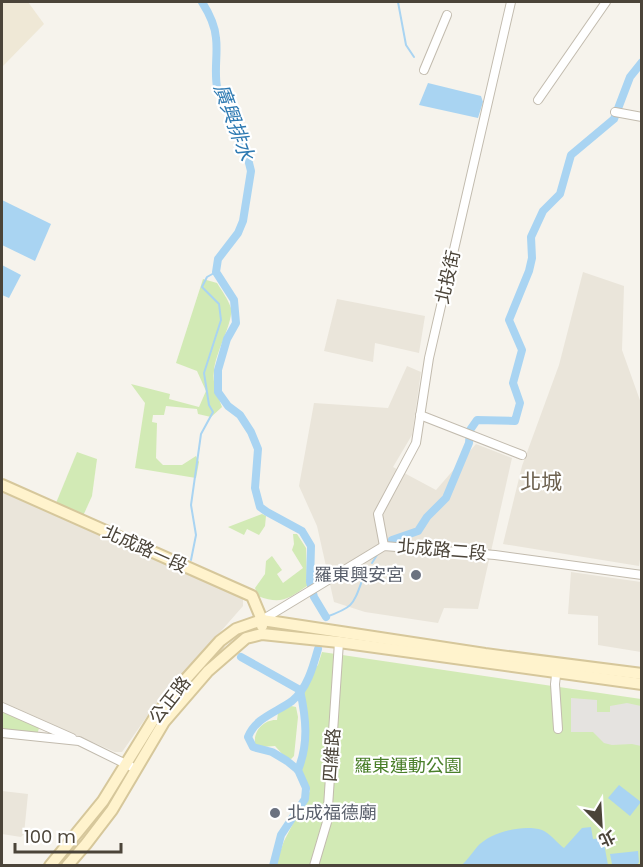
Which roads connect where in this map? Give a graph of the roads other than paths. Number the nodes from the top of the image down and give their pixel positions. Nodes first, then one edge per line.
1 (511, 2) edge
2 (606, 2) edge
3 (447, 15) dead end
4 (424, 70) dead end
5 (538, 100) dead end
6 (618, 113) dead end
7 (642, 117) edge
8 (420, 415) junction
9 (522, 455) dead end
10 (2, 485) edge
11 (384, 546) junction
12 (642, 575) edge
13 (262, 620) junction
14 (262, 634) junction
15 (340, 637) junction
16 (557, 667) junction
17 (642, 674) edge
18 (642, 684) edge
19 (2, 706) edge
20 (558, 729) dead end
21 (2, 734) edge
22 (79, 741) junction
23 (131, 767) junction
24 (50, 866) edge
25 (67, 866) edge
26 (314, 866) edge

1 - 8 street, 北投街
2 - 5 street
3 - 4 street
6 - 7 street
8 - 9 street
8 - 11 street, 北投街
10 - 13 street, 北成路一段
11 - 12 street, 北成路二段
11 - 13 street, 北成路二段
13 - 14 street, 北成路一段
13 - 15 street, 公正路
13 - 23 street, 公正路
14 - 15 street, 公正路
14 - 23 street, 公正路
15 - 16 street, 公正路
15 - 26 street, 四維路
16 - 17 street, 公正路
16 - 18 street, 公正路
16 - 20 street
19 - 22 street
21 - 22 street
22 - 23 street
23 - 24 street, 公正路
23 - 25 street, 公正路

